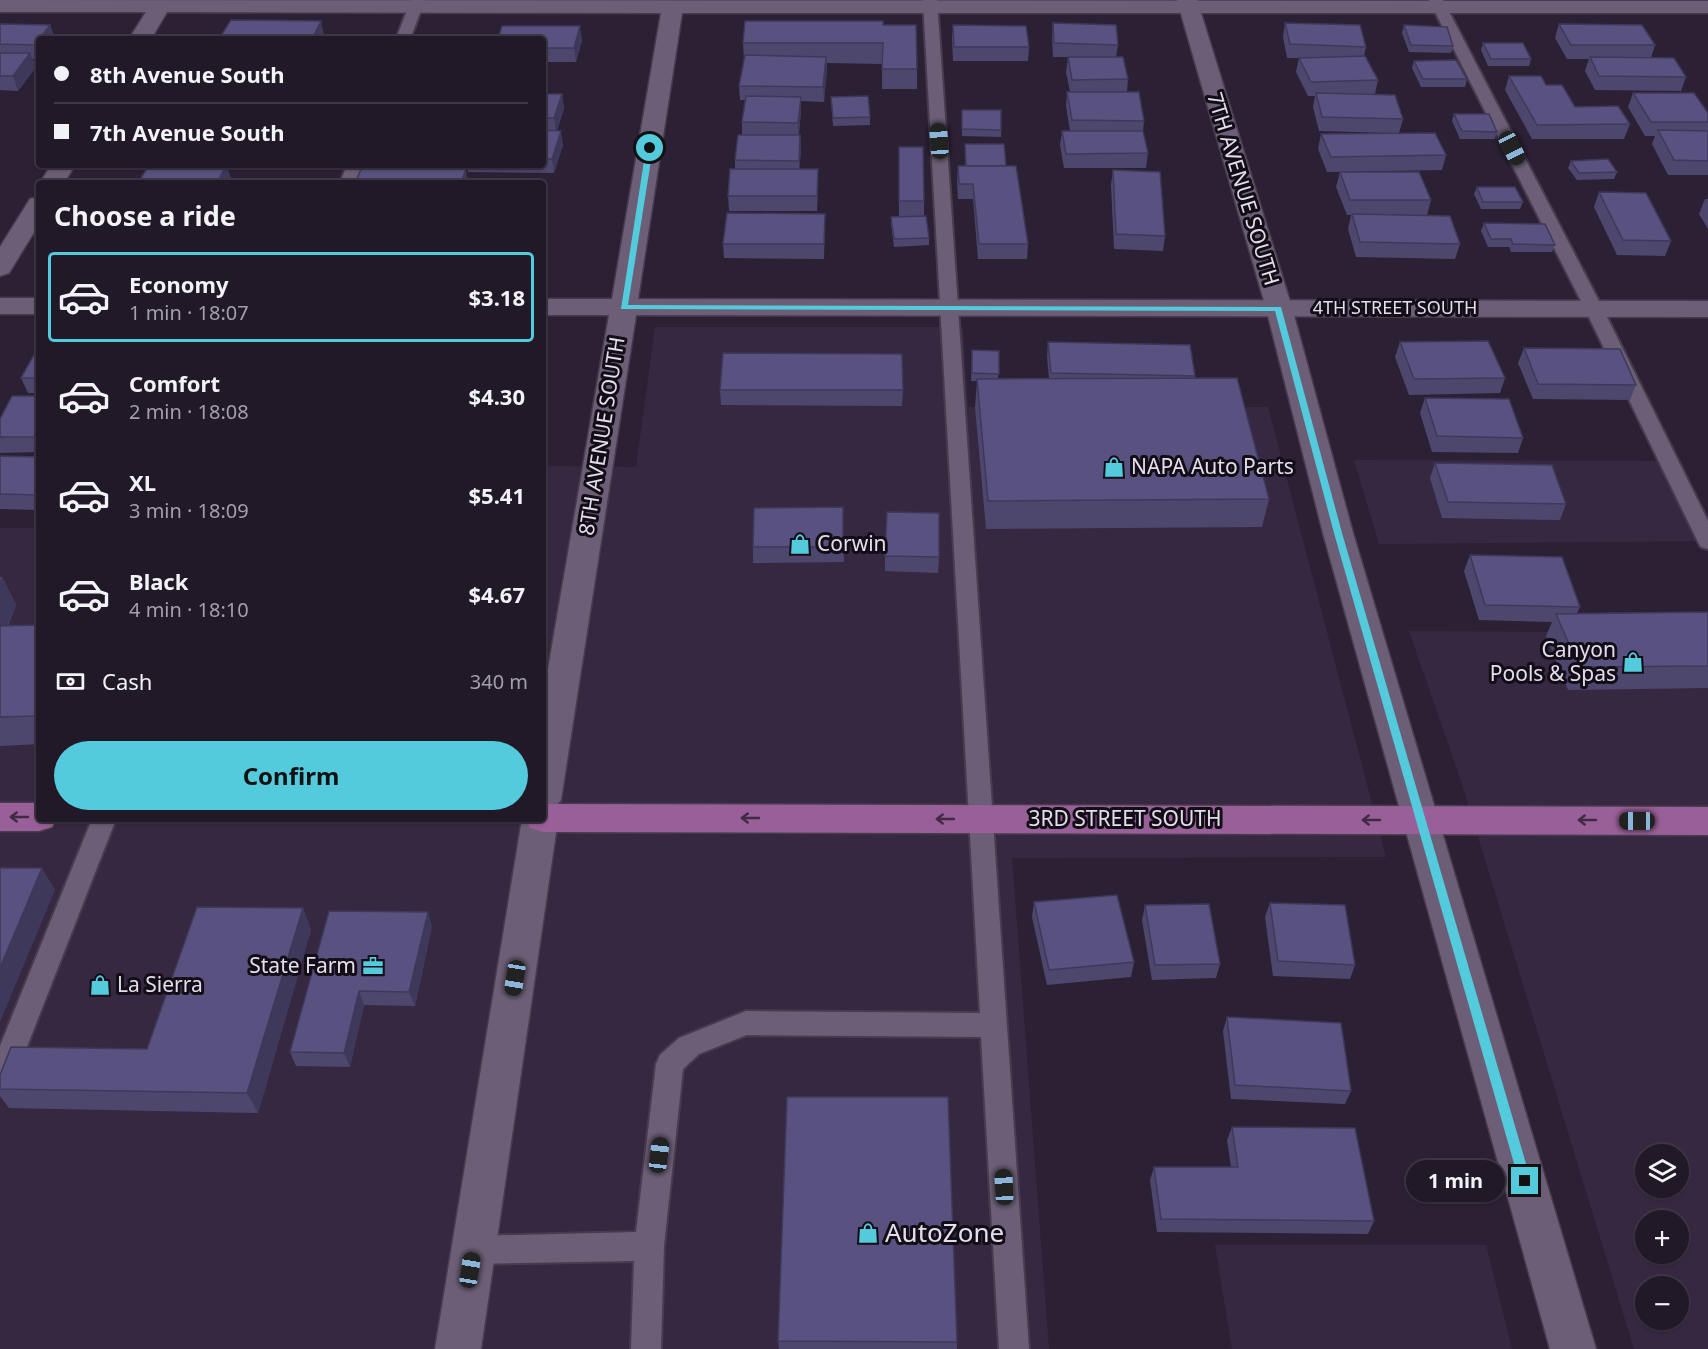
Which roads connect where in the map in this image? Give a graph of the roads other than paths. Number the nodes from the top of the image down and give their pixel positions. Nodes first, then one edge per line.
1 (162, 3) edge
2 (417, 3) edge
3 (674, 3) edge
4 (1438, 3) edge
5 (930, 4) edge
6 (1188, 4) edge
7 (0, 6) edge
8 (1703, 8) edge
9 (142, 36) edge
10 (404, 36) edge
11 (36, 209) edge
12 (0, 268) edge
13 (0, 306) edge
14 (36, 306) edge
15 (546, 307) edge
16 (624, 308) junction
17 (950, 308) junction
18 (1278, 308) junction
19 (1594, 309) junction
20 (1708, 309) edge
21 (1708, 542) edge
22 (546, 782) edge
23 (0, 817) edge
24 (36, 817) edge
25 (546, 818) edge
26 (981, 819) junction
27 (1422, 820) junction
28 (1708, 821) edge
29 (103, 822) edge
30 (540, 822) edge
31 (994, 1025) junction
32 (0, 1080) edge
33 (648, 1246) junction
34 (473, 1250) junction
35 (458, 1349) edge
36 (646, 1349) edge
37 (1014, 1349) edge
38 (1573, 1349) edge

1 - 2 street
1 - 7 street
1 - 9 street
2 - 3 street
2 - 10 lane
3 - 5 street
3 - 16 street, 8TH AVENUE SOUTH
4 - 6 street
4 - 8 street
4 - 19 lane
5 - 6 street
5 - 17 lane
6 - 18 street, 7TH AVENUE SOUTH
11 - 12 street
13 - 14 street
15 - 16 street, 4TH STREET SOUTH
16 - 17 street, 4TH STREET SOUTH
16 - 22 street, 8TH AVENUE SOUTH
17 - 18 street, 4TH STREET SOUTH
17 - 26 lane
18 - 19 street, 4TH STREET SOUTH
18 - 27 street, 7TH AVENUE SOUTH
19 - 20 street, 4TH STREET SOUTH
19 - 21 lane
24 -> 23 main road
26 -> 25 main road, 3RD STREET SOUTH
27 -> 26 main road, 3RD STREET SOUTH
26 - 31 lane
28 -> 27 main road, 3RD STREET SOUTH
27 - 38 street, 7TH AVENUE SOUTH
29 - 32 lane
30 - 34 street
31 - 33 lane
31 - 37 lane
33 - 34 lane
33 - 36 lane
34 - 35 street

